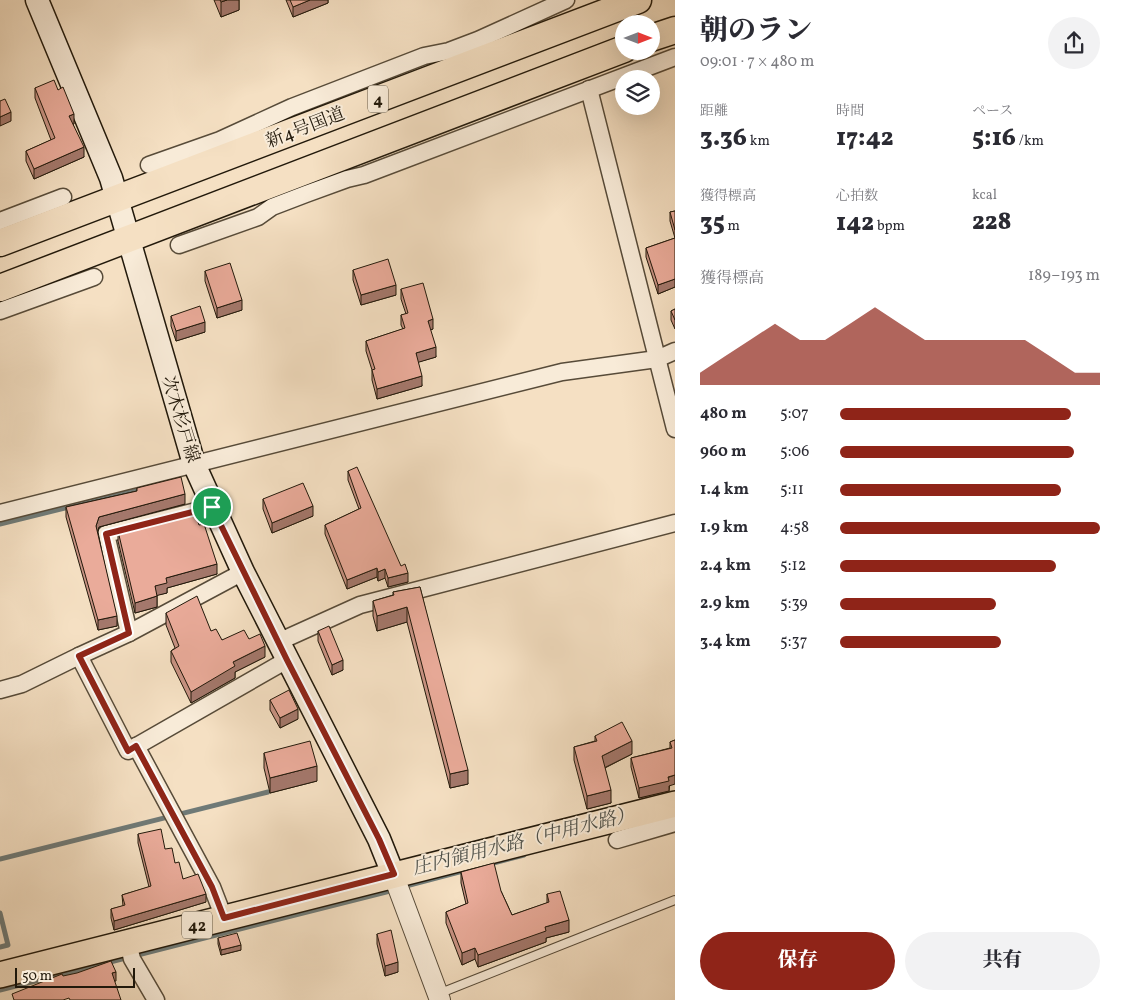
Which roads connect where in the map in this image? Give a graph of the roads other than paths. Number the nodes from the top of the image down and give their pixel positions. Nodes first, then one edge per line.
1 (37, 0) edge
2 (566, 0) edge
3 (638, 0) edge
4 (668, 43) edge
5 (484, 48) junction
6 (615, 52) edge
7 (589, 90) junction
8 (149, 165) dead end
9 (63, 196) dead end
10 (118, 198) junction
11 (0, 221) edge
12 (130, 240) junction
13 (0, 243) edge
14 (179, 245) dead end
15 (94, 277) dead end
16 (9, 292) edge
17 (0, 311) edge
18 (675, 351) edge
19 (657, 359) junction
20 (675, 429) edge
21 (194, 464) junction
22 (212, 507) junction
23 (0, 513) edge
24 (675, 523) edge
25 (243, 572) junction
26 (129, 633) junction
27 (283, 651) junction
28 (79, 656) junction
29 (0, 690) edge
30 (136, 746) junction
31 (675, 804) edge
32 (675, 823) edge
33 (617, 840) dead end
34 (394, 874) junction
35 (675, 900) edge
36 (224, 918) junction
37 (128, 943) junction
38 (0, 976) edge
39 (439, 997) edge
40 (156, 1000) edge

1 - 10 main road, 次木杉戸線
2 - 5 street
3 - 5 highway, 新4号国道 / 4
4 - 7 street
5 - 8 street
5 - 10 highway, 新4号国道 / 4
6 - 12 highway
7 - 14 street
7 - 19 street
9 - 11 street
10 - 12 main road, 次木杉戸線
10 - 13 highway, 新4号国道 / 4
12 - 16 highway
12 - 21 main road, 次木杉戸線
15 - 16 street
16 - 17 street
18 - 19 street
19 - 20 street
19 - 21 street
21 - 22 main road, 次木杉戸線
21 - 23 street
22 - 25 main road, 次木杉戸線
22 - 26 street
24 - 27 street
25 - 26 street
25 - 27 main road, 次木杉戸線
26 - 28 street
27 - 30 street
27 - 34 main road, 次木杉戸線
28 - 29 street
28 - 30 street
30 - 36 street
31 - 34 main road, 42
32 - 33 street
34 - 36 main road, 42
34 - 39 street
35 - 39 lane
36 - 37 main road, 42
37 - 38 main road, 42
37 - 40 street

